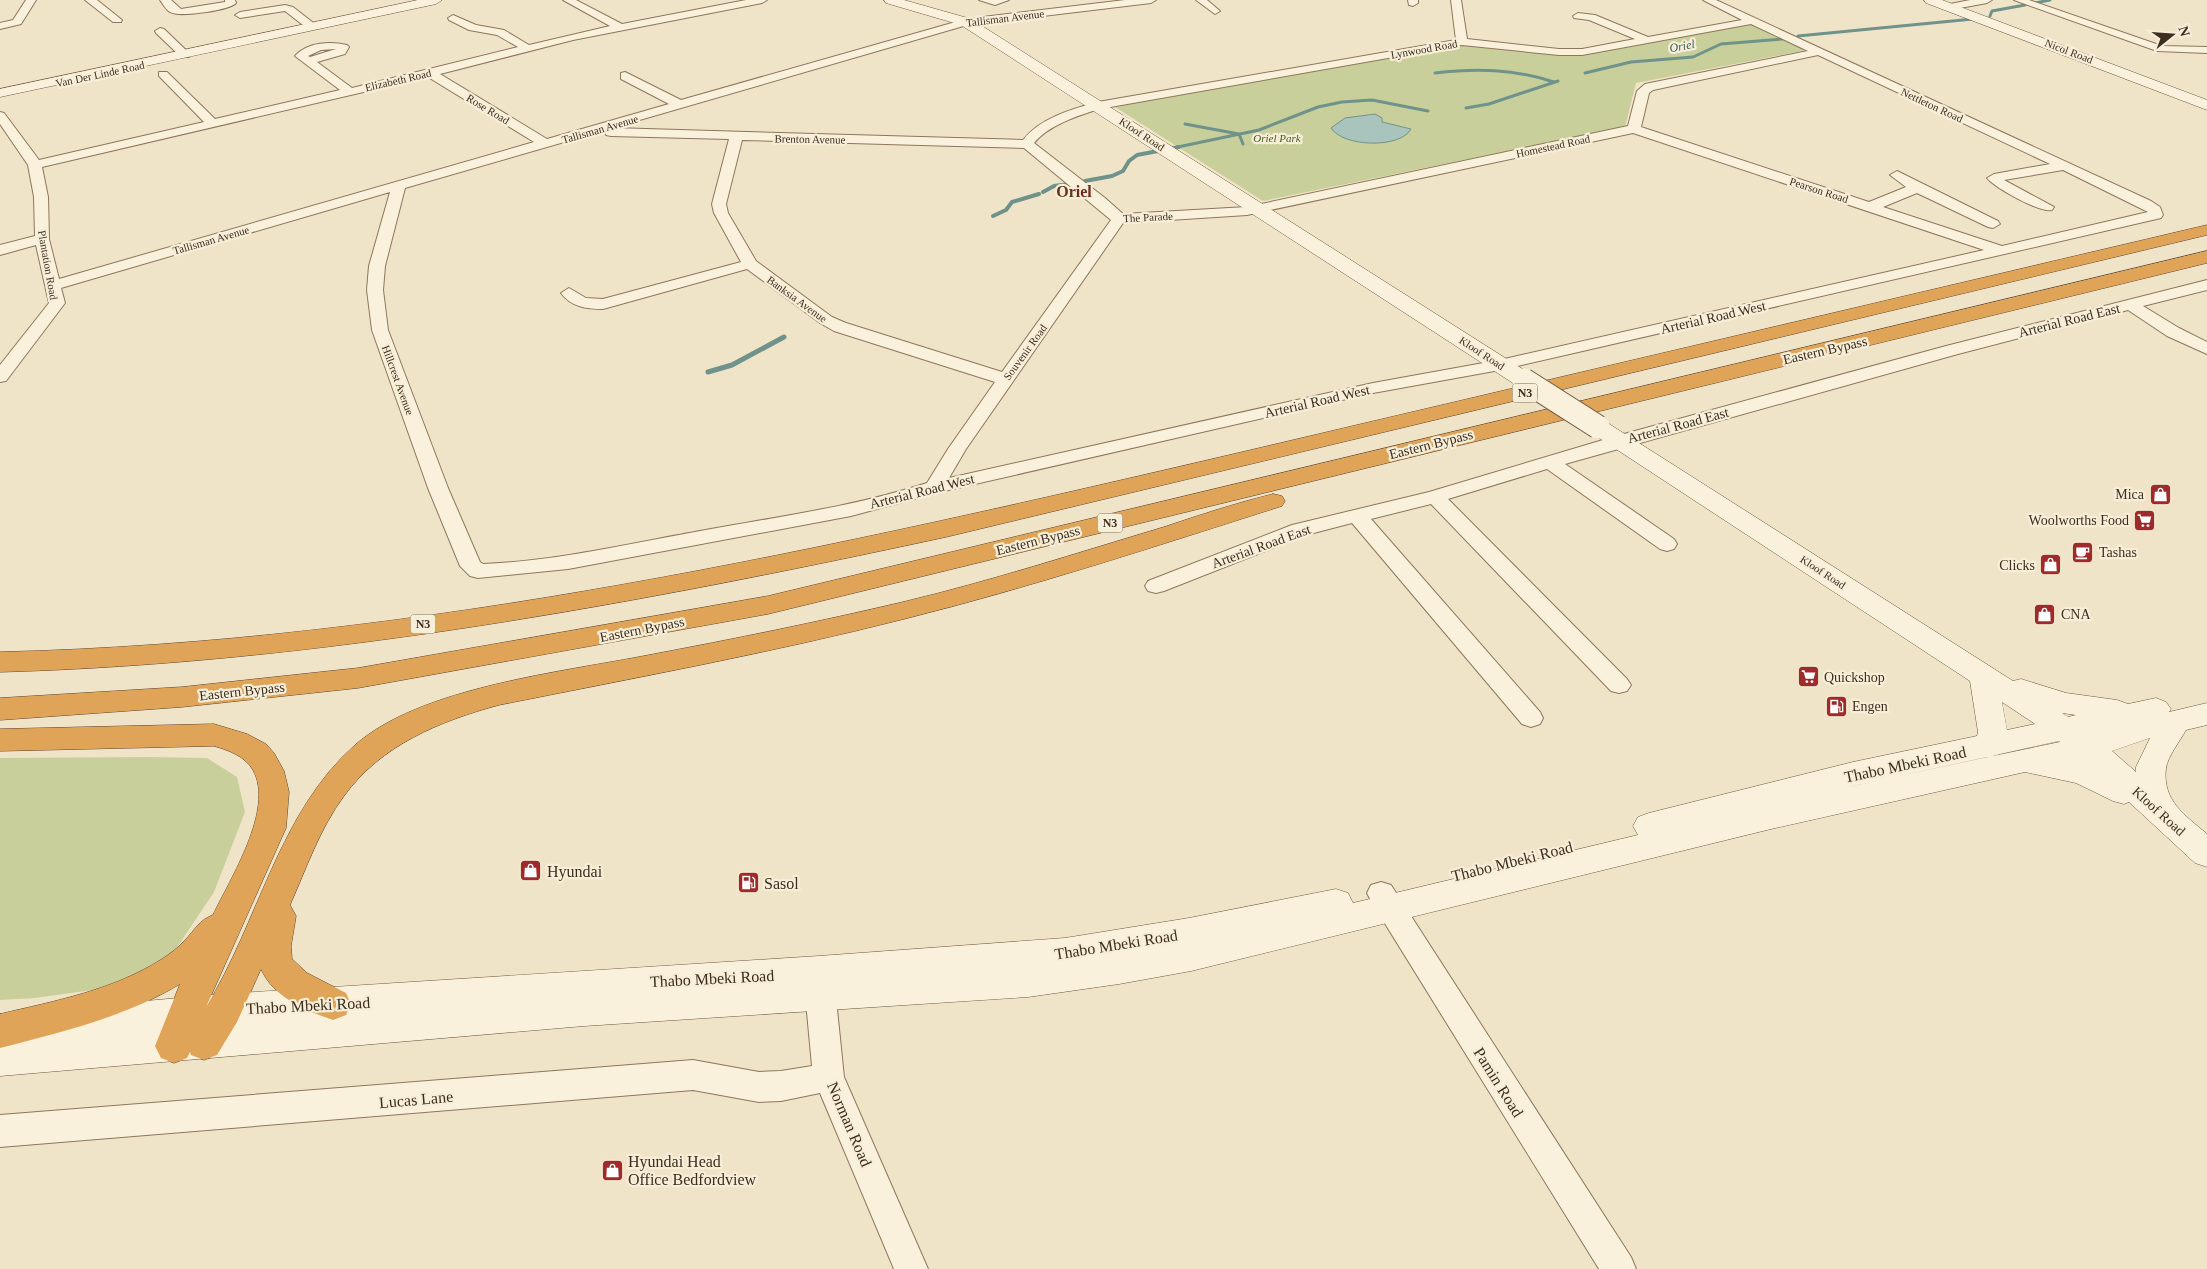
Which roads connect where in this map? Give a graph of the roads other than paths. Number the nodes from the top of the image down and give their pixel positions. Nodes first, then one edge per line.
1 (31, 0) edge
2 (90, 0) edge
3 (165, 0) edge
4 (230, 0) edge
5 (436, 0) edge
6 (568, 0) edge
7 (722, 0) edge
8 (762, 0) edge
9 (890, 0) edge
10 (984, 0) edge
11 (1004, 0) edge
12 (1151, 0) edge
13 (1200, 0) edge
14 (1456, 0) edge
15 (1708, 0) edge
16 (1930, 0) edge
17 (1987, 0) edge
18 (2019, 0) edge
19 (1103, 3) edge
20 (735, 5) junction
21 (1949, 7) junction
22 (443, 10) edge
23 (1215, 11) dead end
24 (240, 15) dead end
25 (298, 15) junction
26 (1578, 16) dead end
27 (117, 20) dead end
28 (1752, 21) junction
29 (266, 22) dead end
30 (335, 22) junction
31 (966, 22) junction
32 (0, 26) edge
33 (312, 27) junction
34 (621, 28) junction
35 (160, 31) dead end
36 (1647, 40) junction
37 (1462, 42) junction
38 (527, 48) junction
39 (2207, 50) edge
40 (1818, 52) junction
41 (184, 54) junction
42 (308, 61) dead end
43 (430, 73) junction
44 (163, 74) dead end
45 (625, 76) dead end
46 (2168, 89) junction
47 (350, 92) junction
48 (0, 94) edge
49 (2207, 104) edge
50 (681, 105) junction
51 (1098, 106) junction
52 (2176, 107) dead end
53 (0, 116) edge
54 (213, 124) junction
55 (1634, 129) junction
56 (592, 131) junction
57 (736, 137) junction
58 (546, 144) junction
59 (1027, 144) junction
60 (35, 165) junction
61 (2065, 166) junction
62 (1897, 175) dead end
63 (399, 186) junction
64 (1917, 188) junction
65 (2047, 206) dead end
66 (1870, 207) junction
67 (1258, 209) junction
68 (2155, 210) joint
69 (1119, 219) junction
70 (1993, 224) dead end
71 (2207, 230) edge
72 (42, 239) junction
73 (0, 250) edge
74 (2003, 251) junction
75 (2207, 257) edge
76 (750, 264) junction
77 (54, 285) junction
78 (2207, 285) edge
79 (2189, 289) junction
80 (569, 293) dead end
81 (2207, 298) edge
82 (2129, 304) junction
83 (2207, 349) edge
84 (1500, 365) junction
85 (0, 377) edge
86 (1005, 380) junction
87 (1517, 423) junction
88 (1620, 441) junction
89 (1550, 462) junction
90 (934, 487) junction
91 (1435, 497) junction
92 (1358, 517) junction
93 (1667, 544) dead end
94 (471, 566) joint
95 (1156, 586) dead end
96 (0, 662) edge
97 (1978, 673) junction
98 (1619, 685) dead end
99 (2207, 697) edge
100 (0, 709) edge
101 (2138, 713) junction
102 (2207, 714) edge
103 (1531, 718) dead end
104 (2176, 720) junction
105 (2064, 729) junction
106 (0, 740) edge
107 (1989, 746) junction
108 (2088, 747) junction
109 (2019, 762) junction
110 (2156, 809) junction
111 (1708, 821) junction
112 (2207, 854) edge
113 (248, 876) junction
114 (285, 880) junction
115 (1386, 901) junction
116 (1334, 913) junction
117 (819, 984) junction
118 (333, 1004) junction
119 (224, 1010) junction
120 (0, 1031) edge
121 (188, 1034) junction
122 (0, 1060) edge
123 (829, 1077) junction
124 (0, 1131) edge
125 (911, 1269) edge
126 (1619, 1269) edge

1 - 32 street
2 - 27 street
3 - 4 street
5 - 30 main road, Van Der Linde Road
6 - 34 street
7 - 20 street
8 - 20 street, Elizabeth Road
9 - 31 main road, Kloof Road
10 - 11 street
12 - 19 street, Tallisman Avenue
13 - 23 street
14 - 37 street
15 - 28 street, Nettleton Road
16 - 21 main road, Nicol Road
17 - 21 street
18 - 39 street
19 - 31 street, Tallisman Avenue
20 - 34 street, Elizabeth Road
21 - 46 main road, Nicol Road
22 - 30 main road, Van Der Linde Road
22 - 38 street
24 - 25 street
25 - 29 street
25 - 33 street
26 - 36 street
28 - 36 street, Lynwood Road
28 - 40 street, Nettleton Road
30 - 33 main road, Van Der Linde Road
31 - 50 street, Tallisman Avenue
31 - 51 main road, Kloof Road
33 - 41 main road, Van Der Linde Road
34 - 38 street, Elizabeth Road
35 - 41 street
36 - 37 street, Lynwood Road
37 - 51 street, Lynwood Road
38 - 43 street, Elizabeth Road
40 - 55 street
40 - 61 street, Nettleton Road
41 - 48 main road, Van Der Linde Road
42 - 47 street
43 - 47 street, Elizabeth Road
43 - 58 street, Rose Road
44 - 54 street
45 - 50 street
46 - 49 main road, Nicol Road
46 - 52 main road
47 - 54 street, Elizabeth Road
50 - 56 street, Tallisman Avenue
51 - 59 street
51 - 67 main road, Kloof Road
53 - 60 street, Plantation Road
54 - 60 street, Elizabeth Road
55 - 66 street, Pearson Road
55 - 67 street, Homestead Road
56 - 57 street, Brenton Avenue
56 - 58 street, Tallisman Avenue
57 - 59 street, Brenton Avenue
57 - 76 street, Banksia Avenue
58 - 63 street, Tallisman Avenue
59 - 69 street, The Parade
60 - 72 street, Plantation Road
61 - 65 street
61 - 68 street, Nettleton Road
62 - 64 street
63 - 77 street, Tallisman Avenue
63 - 94 street, Hillcrest Avenue
64 - 66 street
64 - 70 street
66 - 74 street, Pearson Road
67 - 69 street, The Parade
67 - 84 main road, Kloof Road
68 - 74 street, Arterial Road West
69 - 86 street, Souvenir Road
71 - 96 highway, Eastern Bypass / N3
72 - 73 street
72 - 77 street, Plantation Road
74 - 84 street, Arterial Road West
75 - 87 highway, Eastern Bypass / N3
76 - 80 street
76 - 86 street, Banksia Avenue
77 - 85 street, Plantation Road
78 - 79 street, Arterial Road East
79 - 81 street
79 - 82 street, Arterial Road East
82 - 83 street
82 - 88 street, Arterial Road East
84 - 88 main road, Kloof Road, bridge
84 - 90 street, Arterial Road West
86 - 90 street, Souvenir Road
87 - 100 highway, Eastern Bypass / N3
87 - 114 highway
88 - 89 street, Arterial Road East
88 - 97 main road, Kloof Road
89 - 91 street, Arterial Road East
89 - 93 street
90 - 94 street, Arterial Road West
91 - 92 street, Arterial Road East
91 - 98 street
92 - 95 street, Arterial Road East
92 - 103 street
97 - 101 main road
97 - 105 main road, Kloof Road
97 - 107 main road
99 - 101 main road, Thabo Mbeki Road
101 - 105 main road, Thabo Mbeki Road
102 - 104 main road, Thabo Mbeki Road
104 - 108 main road, Thabo Mbeki Road
104 - 110 main road
105 - 107 main road, Thabo Mbeki Road
105 - 108 main road, Kloof Road
106 - 113 highway
107 - 111 main road, Thabo Mbeki Road
108 - 109 main road, Thabo Mbeki Road
108 - 110 main road, Kloof Road
109 - 110 main road
109 - 111 main road, Thabo Mbeki Road
110 - 112 main road, Kloof Road
111 - 115 main road, Thabo Mbeki Road
113 - 120 highway
113 - 121 highway
114 - 118 highway
114 - 119 highway
115 - 116 main road, Thabo Mbeki Road
115 - 126 street, Pamin Road
116 - 117 main road, Thabo Mbeki Road
116 - 117 main road, Thabo Mbeki Road
117 - 118 main road, Thabo Mbeki Road
117 - 121 main road, Thabo Mbeki Road
117 - 123 street, Norman Road
118 - 119 main road, Thabo Mbeki Road
119 - 121 main road, Thabo Mbeki Road
120 - 121 main road, Thabo Mbeki Road
121 - 122 main road, Thabo Mbeki Road
123 - 124 street, Lucas Lane
123 - 125 street, Norman Road

